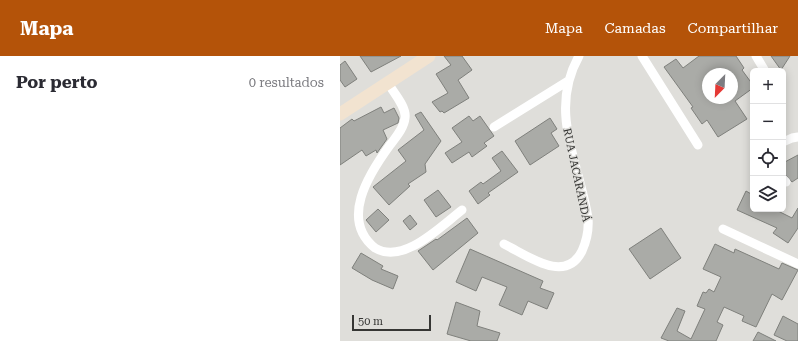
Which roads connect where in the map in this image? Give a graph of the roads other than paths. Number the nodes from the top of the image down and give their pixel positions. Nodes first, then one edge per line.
1 (429, 56) edge
2 (580, 56) edge
3 (642, 56) edge
4 (756, 56) edge
5 (763, 68) edge
6 (568, 81) junction
7 (388, 83) junction
8 (340, 114) edge
9 (494, 127) dead end
10 (798, 137) edge
11 (786, 141) edge
12 (698, 145) dead end
13 (462, 210) dead end
14 (723, 229) dead end
15 (504, 244) dead end
16 (798, 264) edge

1 - 7 main road
2 - 6 street
3 - 12 street
4 - 5 street
6 - 9 street
6 - 15 street, RUA JACARANDÁ
7 - 8 main road
7 - 13 street
10 - 11 street
14 - 16 street

